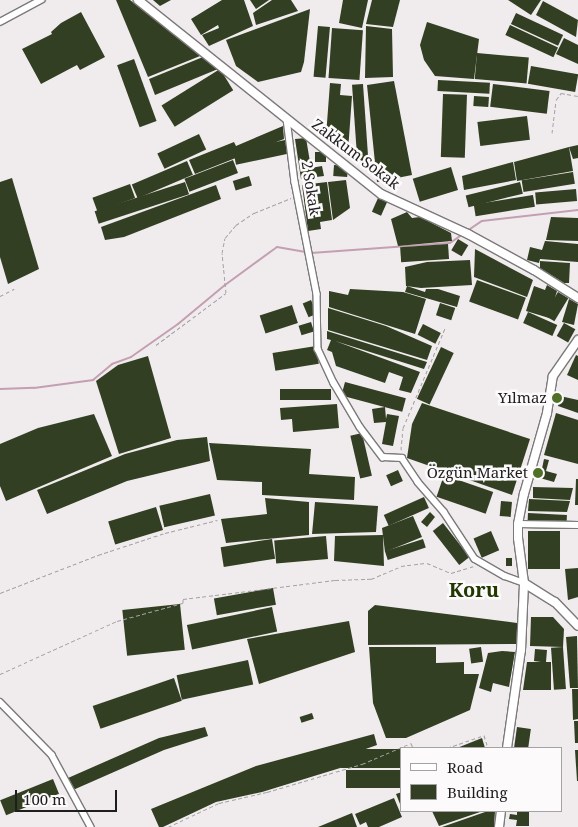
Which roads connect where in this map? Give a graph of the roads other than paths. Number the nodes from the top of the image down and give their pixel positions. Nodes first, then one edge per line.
1 (41, 0) edge
2 (138, 0) edge
3 (0, 22) edge
4 (286, 119) junction
5 (578, 298) edge
6 (578, 340) edge
7 (518, 524) junction
8 (578, 525) edge
9 (524, 583) junction
10 (578, 626) edge
11 (0, 702) edge
12 (507, 747) edge
13 (500, 812) edge
14 (91, 827) edge
15 (499, 827) edge

1 - 3 street
2 - 4 street, Zakkum Sokak
4 - 5 street, Zakkum Sokak
4 - 9 street, 2 Sokak
6 - 7 street
7 - 8 street
7 - 9 street
9 - 10 street
9 - 12 street
11 - 14 street
13 - 15 street

